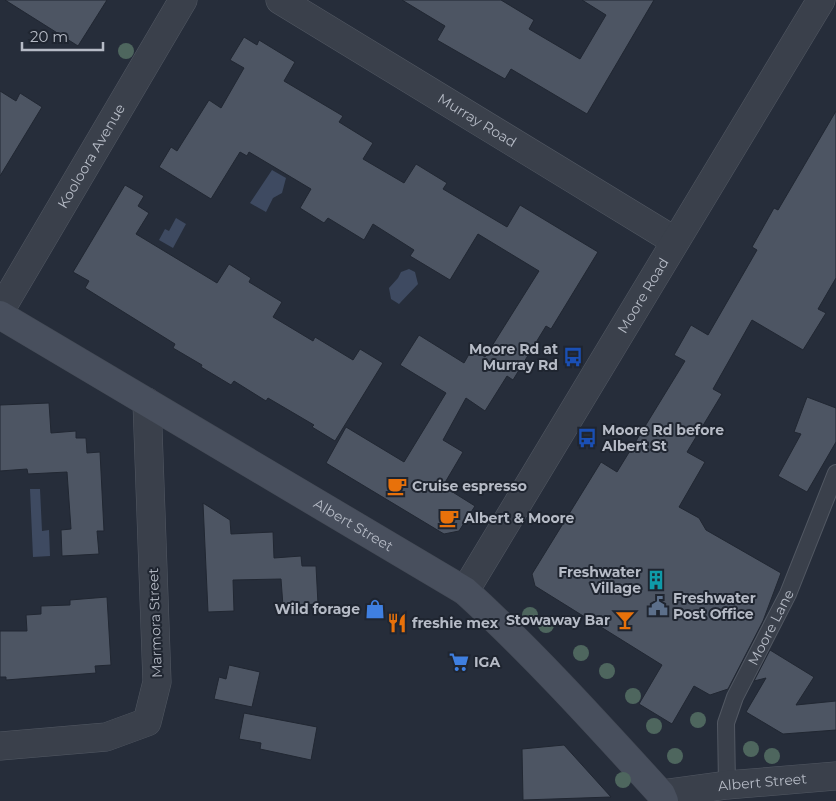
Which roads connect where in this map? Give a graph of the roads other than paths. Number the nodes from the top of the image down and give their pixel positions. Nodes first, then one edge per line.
1 (184, 0) edge
2 (280, 0) edge
3 (821, 0) edge
4 (674, 241) junction
5 (0, 311) edge
6 (0, 315) edge
7 (147, 402) junction
8 (836, 473) edge
9 (465, 591) junction
10 (0, 746) edge
11 (836, 776) edge
12 (727, 785) junction
13 (662, 798) edge

1 - 5 street, Kooloora Avenue
2 - 4 street, Murray Road
3 - 4 street, Moore Road
4 - 9 street, Moore Road
6 - 7 street, Albert Street
7 - 9 street, Albert Street
7 - 10 street, Marmora Street
8 - 12 lane, Moore Lane
9 - 13 street, Albert Street
11 - 12 street, Albert Street
12 - 13 street, Albert Street

